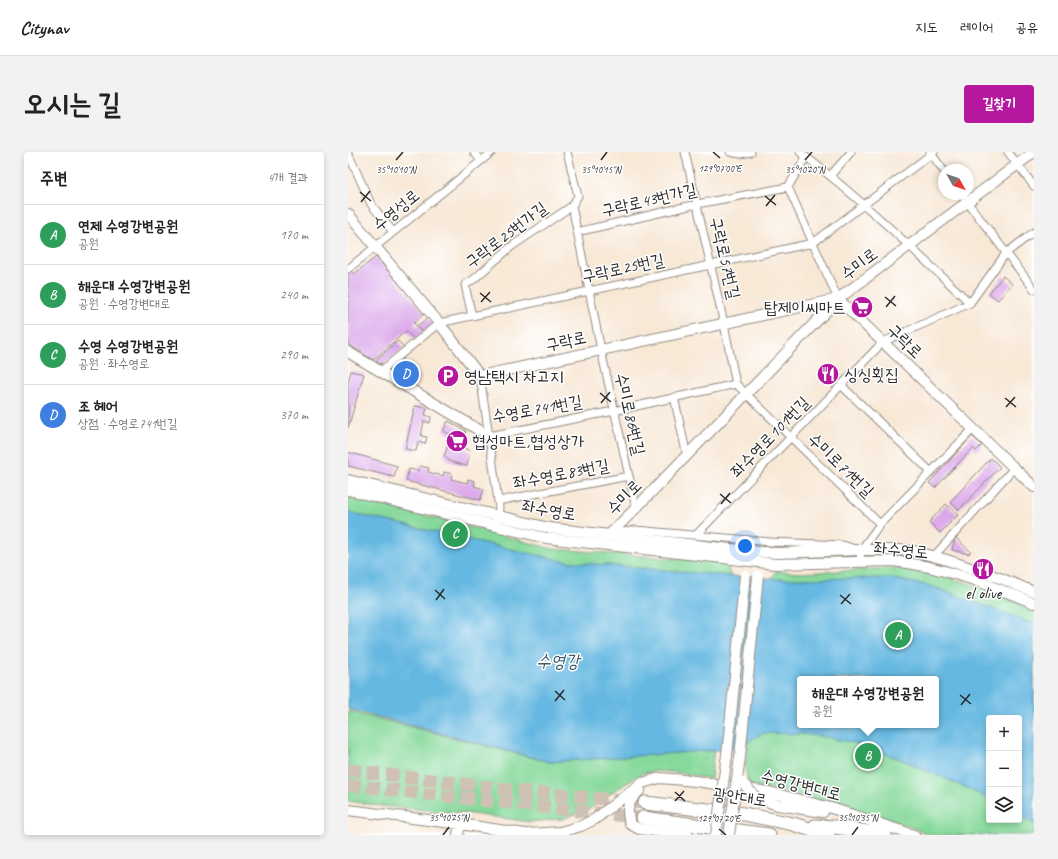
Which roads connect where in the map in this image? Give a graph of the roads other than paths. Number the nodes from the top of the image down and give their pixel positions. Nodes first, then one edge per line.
1 (474, 152) edge
2 (492, 152) edge
3 (567, 152) edge
4 (685, 152) edge
5 (730, 152) edge
6 (751, 152) edge
7 (800, 152) edge
8 (851, 152) edge
9 (1008, 152) edge
10 (1034, 152) edge
11 (348, 153) edge
12 (932, 153) edge
13 (806, 157) junction
14 (481, 161) junction
15 (939, 164) edge
16 (1017, 164) junction
17 (830, 176) junction
18 (1034, 186) edge
19 (788, 187) junction
20 (974, 192) edge
21 (962, 200) edge
22 (966, 200) edge
23 (697, 204) junction
24 (864, 205) junction
25 (572, 206) junction
26 (348, 214) edge
27 (393, 232) junction
28 (577, 232) junction
29 (1034, 232) edge
30 (813, 243) junction
31 (910, 245) junction
32 (375, 247) junction
33 (1006, 253) junction
34 (710, 265) junction
35 (348, 269) edge
36 (1034, 290) edge
37 (589, 291) junction
38 (838, 299) junction
39 (970, 303) junction
40 (472, 316) junction
41 (439, 323) junction
42 (724, 324) junction
43 (883, 342) junction
44 (601, 350) junction
45 (348, 352) edge
46 (381, 371) junction
47 (480, 376) junction
48 (736, 384) junction
49 (841, 384) junction
50 (746, 394) junction
51 (674, 397) junction
52 (614, 411) junction
53 (973, 429) junction
54 (489, 436) junction
55 (790, 437) junction
56 (687, 456) junction
57 (1014, 468) junction
58 (931, 472) junction
59 (629, 476) junction
60 (348, 480) edge
61 (1034, 487) edge
62 (348, 490) edge
63 (498, 501) junction
64 (636, 508) junction
65 (497, 521) junction
66 (880, 524) junction
67 (608, 535) junction
68 (696, 535) junction
69 (600, 544) junction
70 (860, 550) junction
71 (747, 556) junction
72 (934, 556) junction
73 (760, 557) junction
74 (860, 562) junction
75 (1034, 592) edge
76 (1034, 603) edge
77 (740, 757) junction
78 (660, 778) junction
79 (645, 803) tunnel mouth
80 (348, 810) edge
81 (643, 818) tunnel mouth
82 (460, 824) junction
83 (793, 824) junction
84 (531, 834) edge
85 (458, 835) edge
86 (688, 835) edge
87 (716, 835) edge
88 (729, 835) edge
89 (768, 835) edge
90 (828, 835) edge
91 (885, 835) edge
92 (893, 835) edge
93 (914, 835) edge

1 - 14 street
2 - 14 street, 수영성로
3 - 25 street
4 - 23 street, 구락로57번길
5 - 6 street
7 - 13 street
8 - 17 street
9 - 16 street
10 - 16 main road, 수미로
11 - 27 street
12 - 15 street
12 - 24 street
13 - 17 street
13 - 19 street
14 - 27 street, 수영성로
16 - 18 street
16 - 20 main road, 수미로
17 - 24 street
19 - 23 street, 구락로43번가길
19 - 30 street
21 - 31 main road, 수미로
22 - 33 street
23 - 28 street, 구락로43번가길
23 - 34 street, 구락로57번길
24 - 30 street
24 - 31 street
25 - 28 street, 수미로86번길
25 - 40 street, 구락로25번가길
26 - 32 main road
27 - 32 street, 수영성로
28 - 37 street, 수미로86번길
29 - 33 street
30 - 34 street, 구락로25번길
30 - 38 street
31 - 38 main road, 수미로
31 - 39 street
32 - 35 street, 수영성로
32 - 41 main road
33 - 36 street
33 - 39 street
34 - 37 street, 구락로25번길
34 - 42 street, 구락로57번길
37 - 40 street, 구락로25번길
37 - 44 street, 수미로86번길
38 - 42 main road, 구락로
38 - 43 main road, 구락로
38 - 50 main road, 수미로
39 - 43 street
40 - 41 street, 구락로25번길
41 - 46 street
41 - 47 main road
42 - 44 main road, 구락로
42 - 48 street
43 - 49 street, 좌수영로101번길
43 - 53 main road, 구락로
44 - 47 main road, 구락로
44 - 52 street, 수미로86번길
45 - 46 main road, 수영로741번길
46 - 54 main road, 수영로741번길
47 - 54 street, 좌수영로83번길
48 - 50 street
48 - 51 street, 수영로741번길
49 - 55 street, 좌수영로101번길
49 - 58 street
50 - 55 street, 수미로71번길
50 - 56 main road, 수미로
51 - 52 street, 수영로741번길
51 - 56 street
52 - 54 street, 수영로741번길
52 - 59 street, 수미로86번길
53 - 57 main road, 구락로
53 - 58 street
54 - 63 street, 좌수영로83번길
55 - 66 street, 수미로71번길
55 - 68 street, 좌수영로101번길
56 - 64 main road, 수미로
57 - 61 main road, 구락로
57 - 72 street
58 - 66 street
59 - 63 street, 좌수영로83번길
59 - 64 street, 수미로86번길
60 - 65 main road, 좌수영로
62 - 65 main road, 좌수영로
63 - 65 street, 좌수영로83번길
64 - 67 main road, 수미로
65 - 67 main road, 좌수영로
65 - 69 main road, 좌수영로
66 - 70 street
67 - 68 street
67 - 69 main road, 수미로
67 - 71 main road, 좌수영로
68 - 70 street
69 - 71 main road, 좌수영로
70 - 72 main road, 좌수영로
70 - 73 main road, 좌수영로
70 - 74 street
71 - 73 main road, 좌수영로
71 - 87 main road, bridge
72 - 75 main road, 좌수영로
73 - 74 main road, 좌수영로
73 - 77 main road, bridge
74 - 76 main road, 좌수영로
77 - 88 main road, bridge
77 - 92 main road, 수영강변대로, bridge
78 - 84 main road, 수영강변대로
78 - 86 main road
78 - 93 main road, 수영강변대로
79 - 83 highway, 광안대로
80 - 82 main road, 수영강변대로
81 - 89 highway, 광안대로
82 - 84 main road, 수영강변대로
82 - 85 main road
83 - 90 highway, 광안대로
83 - 91 highway

